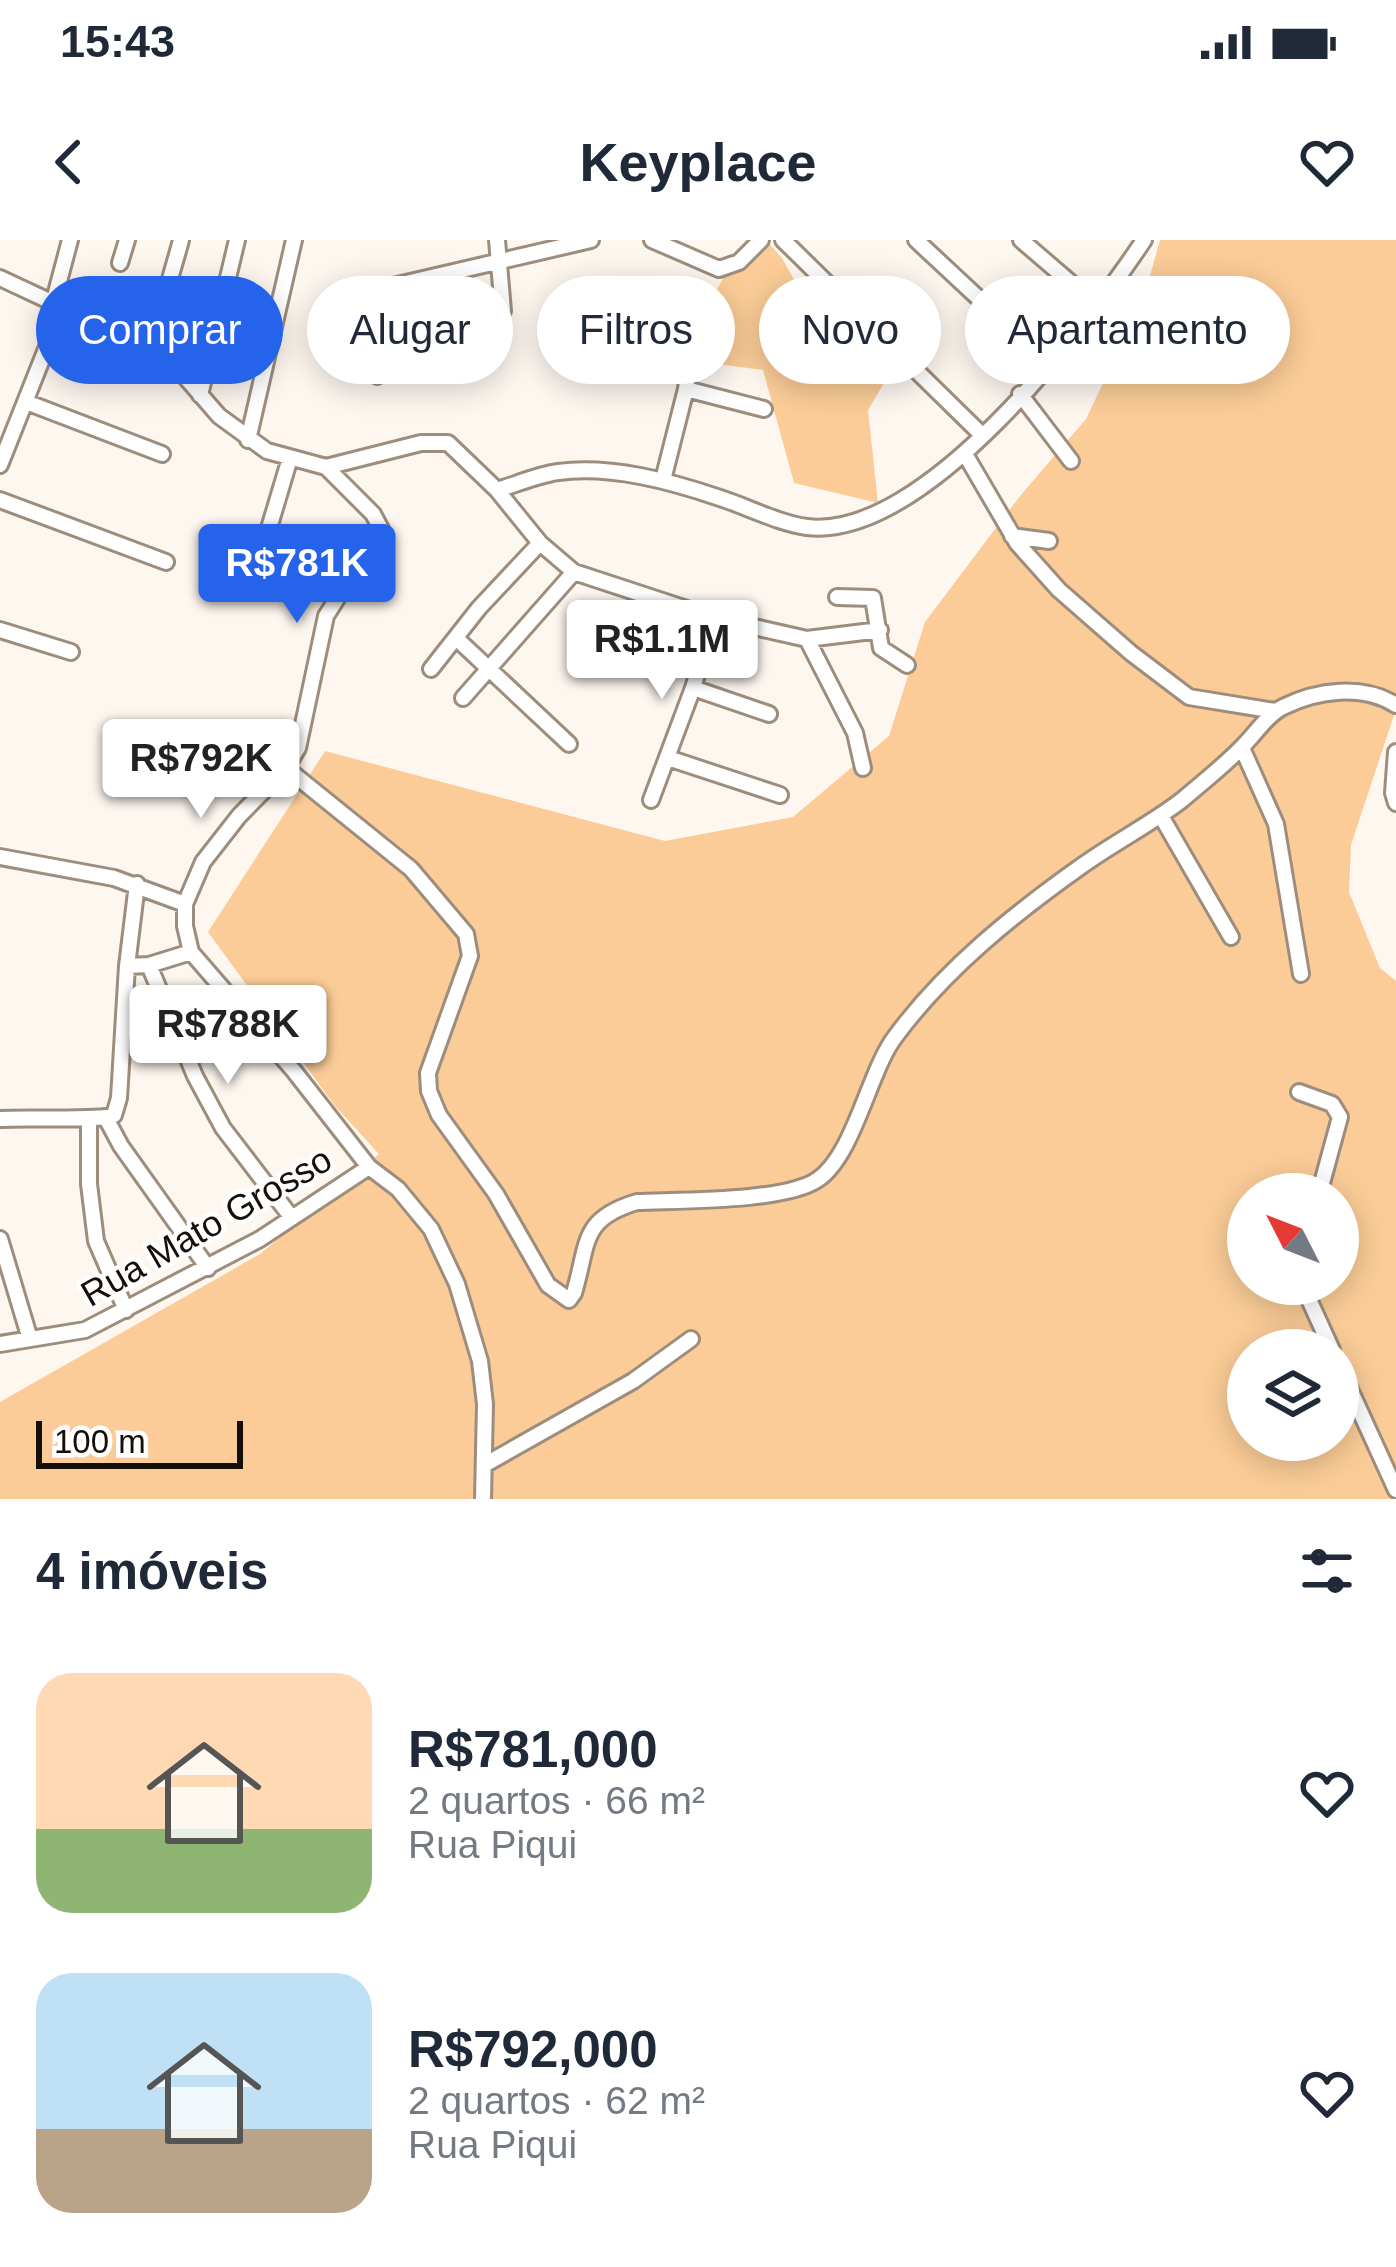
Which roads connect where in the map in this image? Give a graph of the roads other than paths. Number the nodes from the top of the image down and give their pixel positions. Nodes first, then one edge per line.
1 (70, 240) edge
2 (127, 240) edge
3 (181, 240) edge
4 (237, 240) edge
5 (294, 240) edge
6 (497, 240) edge
7 (591, 240) edge
8 (652, 240) edge
9 (760, 240) edge
10 (783, 240) edge
11 (916, 240) edge
12 (1144, 240) edge
13 (1031, 243) edge
14 (499, 260) junction
15 (120, 263) dead end
16 (64, 276) edge
17 (172, 276) edge
18 (434, 276) edge
19 (500, 276) edge
20 (1067, 276) edge
21 (1120, 276) edge
22 (0, 278) edge
23 (965, 286) edge
24 (36, 296) edge
25 (36, 372) edge
26 (191, 384) edge
27 (687, 384) edge
28 (1029, 384) edge
29 (686, 388) junction
30 (1020, 394) junction
31 (200, 395) junction
32 (26, 402) junction
33 (764, 410) dead end
34 (982, 435) junction
35 (248, 440) junction
36 (162, 454) dead end
37 (964, 454) junction
38 (290, 458) junction
39 (1071, 461) dead end
40 (0, 465) edge
41 (326, 467) junction
42 (662, 480) junction
43 (497, 490) junction
44 (0, 500) edge
45 (268, 535) dead end
46 (1012, 536) junction
47 (1049, 542) dead end
48 (540, 543) junction
49 (166, 562) dead end
50 (574, 572) junction
51 (837, 597) dead end
52 (714, 618) junction
53 (0, 630) edge
54 (880, 630) junction
55 (456, 638) junction
56 (807, 639) junction
57 (71, 652) dead end
58 (907, 665) dead end
59 (431, 669) dead end
60 (486, 670) junction
61 (693, 688) junction
62 (463, 698) dead end
63 (1396, 705) edge
64 (1275, 711) junction
65 (770, 714) dead end
66 (569, 744) dead end
67 (1242, 748) junction
68 (1396, 752) edge
69 (668, 758) junction
70 (286, 768) junction
71 (863, 768) dead end
72 (780, 796) dead end
73 (650, 800) dead end
74 (1396, 803) edge
75 (1161, 816) junction
76 (0, 857) edge
77 (137, 884) junction
78 (185, 904) junction
79 (1231, 937) dead end
80 (191, 952) junction
81 (149, 965) junction
82 (127, 966) junction
83 (1301, 974) dead end
84 (1300, 1092) dead end
85 (89, 1118) junction
86 (0, 1119) edge
87 (107, 1120) junction
88 (369, 1168) junction
89 (1325, 1173) edge
90 (292, 1218) junction
91 (0, 1239) edge
92 (208, 1268) junction
93 (126, 1310) junction
94 (691, 1339) dead end
95 (30, 1340) junction
96 (0, 1343) edge
97 (1359, 1409) edge
98 (486, 1464) junction
99 (1396, 1490) edge
100 (483, 1499) edge

1 - 16 street
2 - 15 street
3 - 17 street
4 - 31 street
5 - 35 street
6 - 14 street
7 - 14 street
8 - 9 street
10 - 34 street
11 - 23 street
12 - 21 street
13 - 20 street
14 - 18 street
14 - 19 street
22 - 24 street
25 - 32 street
26 - 31 street
27 - 29 street
28 - 30 street
29 - 33 street
29 - 42 street
30 - 34 street
30 - 39 street
31 - 35 street
32 - 36 street
32 - 40 street
34 - 37 street
35 - 38 street
37 - 42 street
37 - 46 street
38 - 41 street
38 - 45 street
41 - 43 street
41 - 70 street
42 - 43 street
43 - 48 street
44 - 49 street
46 - 47 street
46 - 64 street
48 - 50 street
48 - 55 street
50 - 52 street
50 - 60 street
51 - 54 street
52 - 56 street
52 - 61 street
53 - 57 street
54 - 56 street
54 - 58 street
55 - 59 street
55 - 60 street
56 - 71 street
60 - 62 street
60 - 66 street
61 - 65 street
61 - 69 street
63 - 64 street
64 - 67 street
67 - 75 street
67 - 83 street
68 - 74 street
69 - 72 street
69 - 73 street
70 - 75 street
70 - 78 street
75 - 79 street
76 - 77 street
77 - 78 street
77 - 82 street
78 - 80 street
80 - 81 street
80 - 88 street
81 - 82 street
81 - 90 street
82 - 87 street
84 - 89 street
85 - 86 street
85 - 87 street
85 - 93 street
87 - 92 street
88 - 90 street, Rua Mato Grosso
88 - 98 street
90 - 92 street, Rua Mato Grosso
91 - 95 street
92 - 93 street, Rua Mato Grosso
93 - 95 street, Rua Mato Grosso
94 - 98 street
95 - 96 street, Rua Mato Grosso
97 - 99 street
98 - 100 street

